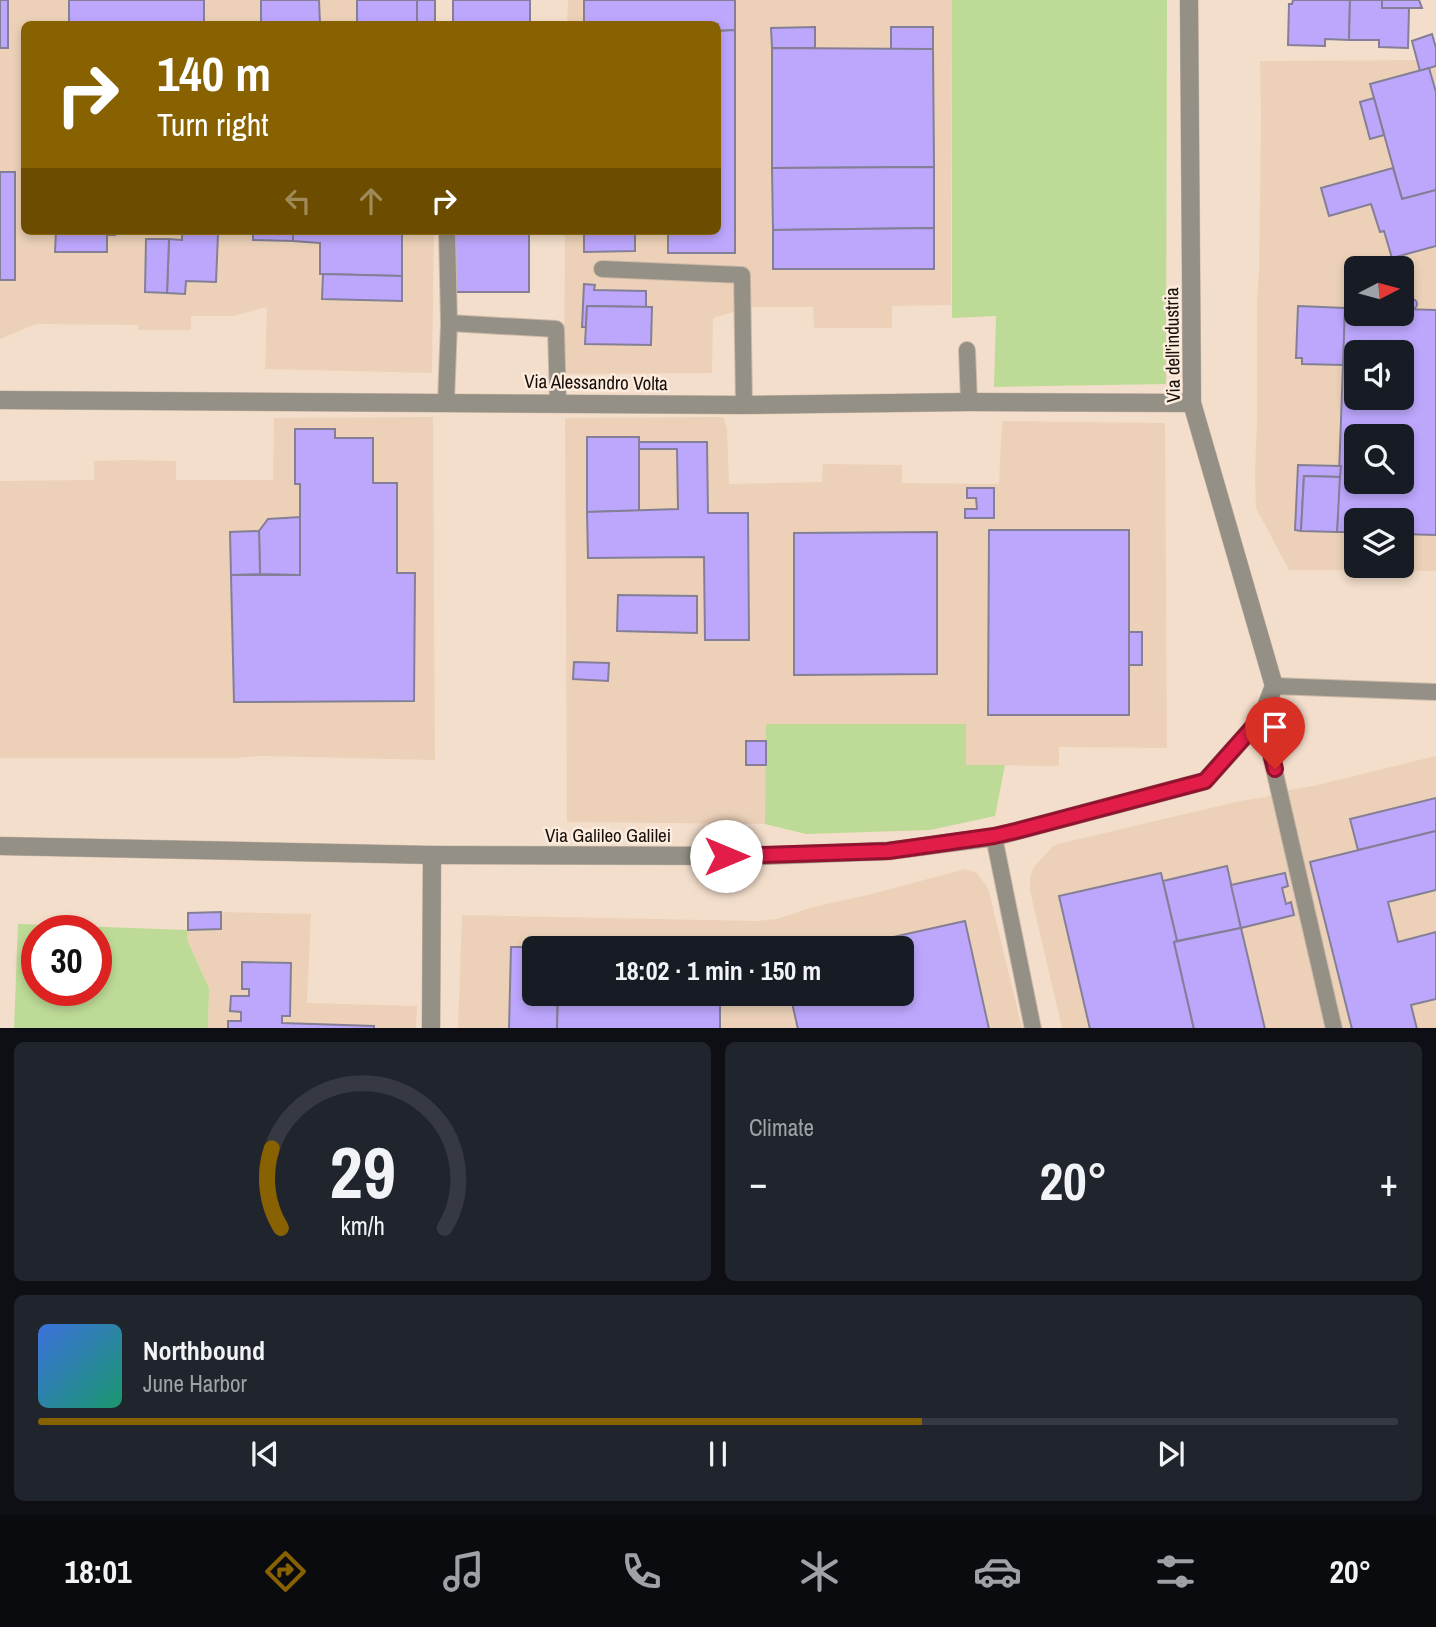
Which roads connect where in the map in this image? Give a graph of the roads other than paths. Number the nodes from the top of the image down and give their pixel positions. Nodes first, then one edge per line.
1 (1189, 0) edge
2 (447, 235) edge
3 (602, 269) dead end
4 (449, 323) junction
5 (967, 349) dead end
6 (0, 400) edge
7 (446, 402) junction
8 (969, 402) junction
9 (558, 403) junction
10 (1192, 403) junction
11 (744, 405) junction
12 (1274, 686) junction
13 (1436, 692) edge
14 (1262, 717) junction
15 (994, 836) junction
16 (0, 845) edge
17 (432, 855) junction
18 (431, 1028) edge
19 (1033, 1028) edge
20 (1335, 1028) edge

1 - 10 street, Via dell'industria
2 - 4 lane
3 - 11 lane
4 - 7 lane
4 - 9 lane
5 - 8 lane
6 - 7 street, Via Alessandro Volta
7 - 9 street, Via Alessandro Volta
8 - 10 street, Via Alessandro Volta
8 - 11 street, Via Alessandro Volta
9 - 11 street, Via Alessandro Volta
10 - 12 street, Via dell'industria
12 - 13 lane
12 - 14 street
14 - 15 street, Via Galileo Galilei
14 - 20 lane
15 - 17 street, Via Galileo Galilei
15 - 19 lane
16 - 17 street, Via Galileo Galilei
17 - 18 street

